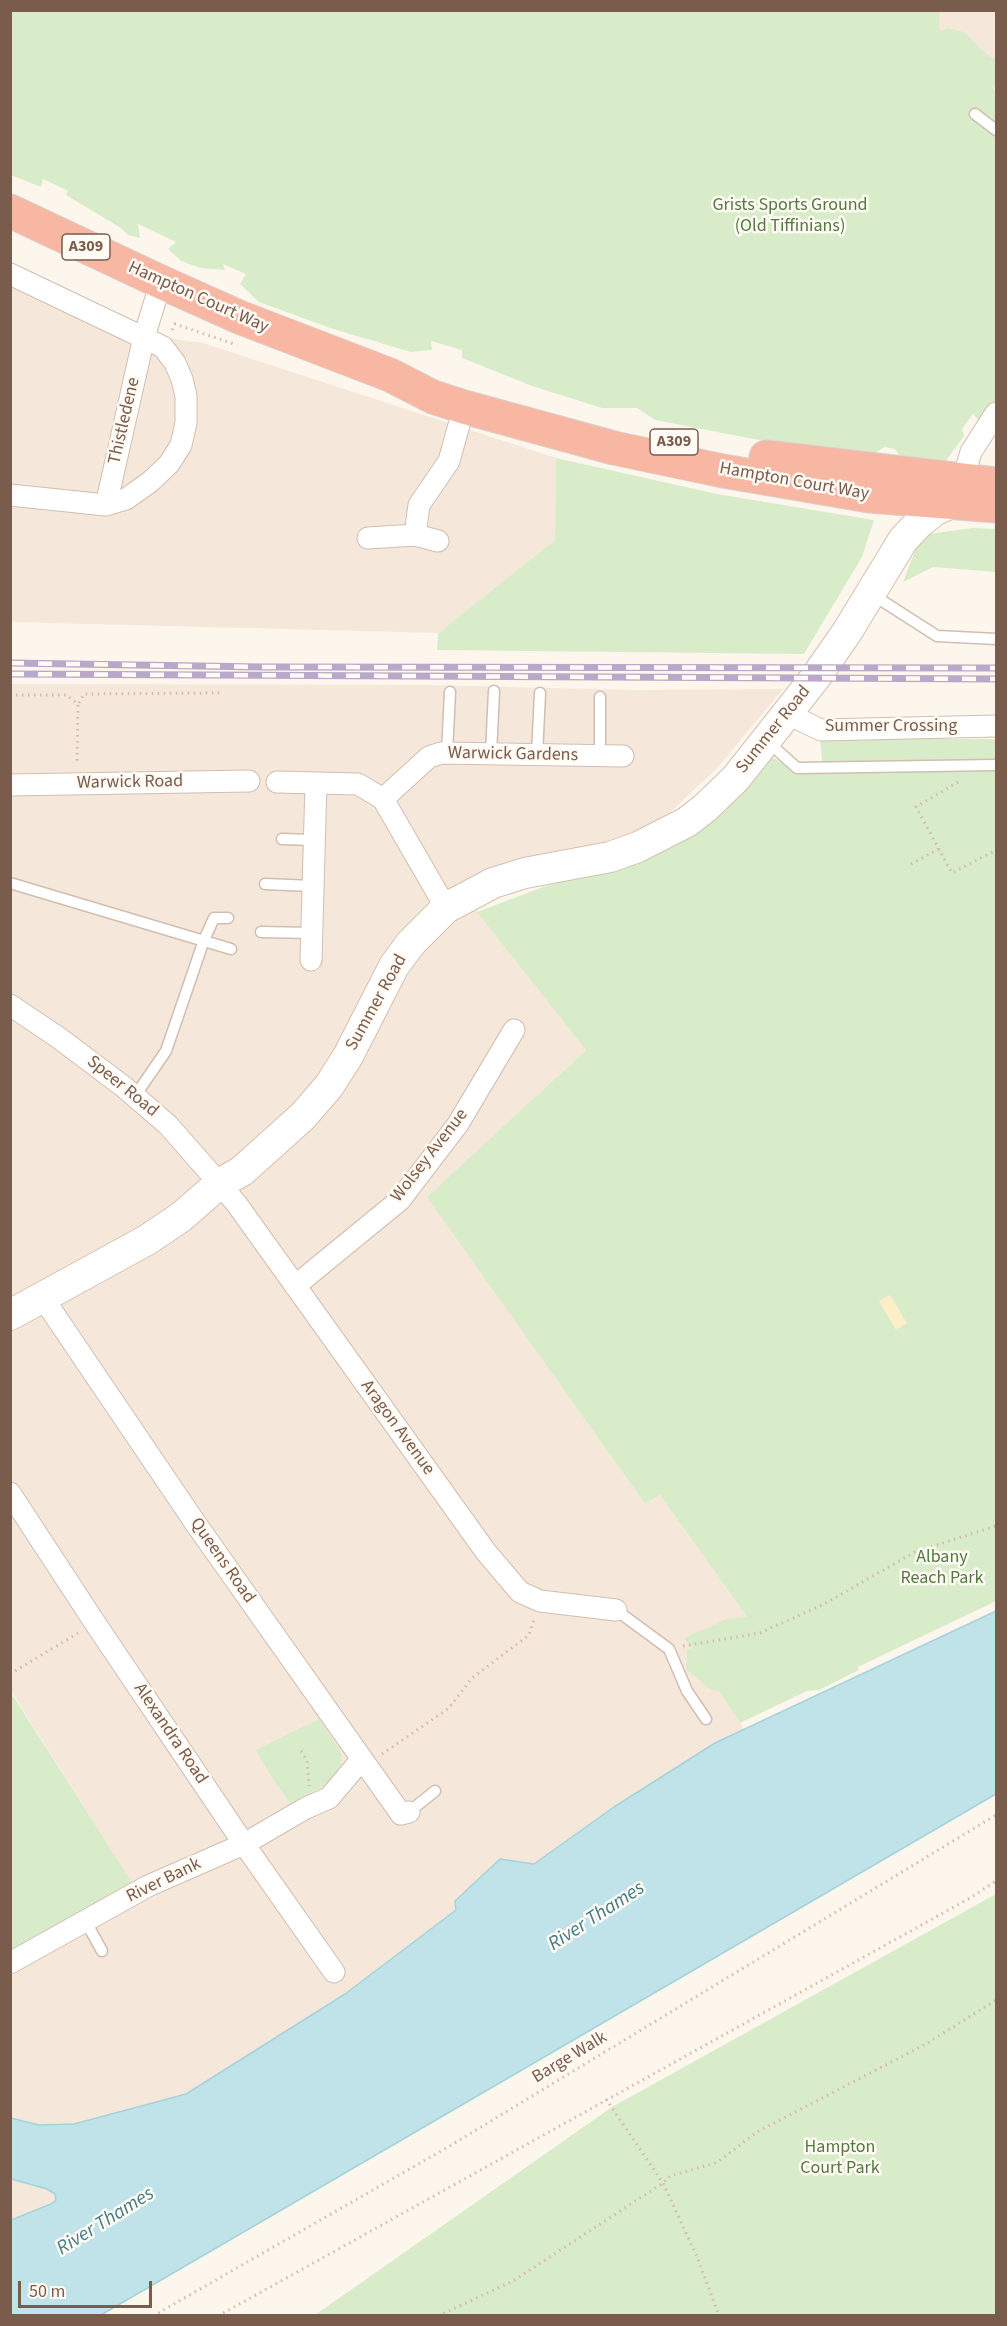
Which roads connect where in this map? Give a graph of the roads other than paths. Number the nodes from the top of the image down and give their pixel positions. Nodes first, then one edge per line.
1 (975, 114) dead end
2 (996, 130) edge
3 (10, 211) edge
4 (10, 274) edge
5 (161, 282) junction
6 (144, 337) junction
7 (390, 375) junction
8 (464, 407) junction
9 (996, 413) edge
10 (996, 484) edge
11 (10, 495) edge
12 (958, 496) junction
13 (886, 498) junction
14 (106, 505) junction
15 (996, 506) edge
16 (415, 535) junction
17 (368, 538) dead end
18 (438, 541) dead end
19 (888, 563) junction
20 (871, 592) junction
21 (996, 639) edge
22 (494, 691) dead end
23 (450, 692) dead end
24 (540, 693) dead end
25 (600, 697) dead end
26 (788, 714) junction
27 (996, 726) edge
28 (766, 741) junction
29 (447, 753) junction
30 (491, 754) junction
31 (537, 755) junction
32 (600, 756) junction
33 (623, 756) dead end
34 (996, 765) edge
35 (249, 781) dead end
36 (277, 782) dead end
37 (316, 783) junction
38 (10, 785) edge
39 (383, 799) junction
40 (282, 839) dead end
41 (314, 840) junction
42 (10, 883) edge
43 (265, 884) dead end
44 (313, 886) junction
45 (446, 908) junction
46 (228, 918) dead end
47 (261, 932) dead end
48 (312, 933) junction
49 (204, 940) junction
50 (231, 949) dead end
51 (311, 960) dead end
52 (10, 1005) edge
53 (514, 1030) dead end
54 (135, 1096) junction
55 (219, 1184) junction
56 (295, 1286) junction
57 (43, 1298) junction
58 (10, 1315) edge
59 (10, 1492) edge
60 (616, 1610) joint
61 (706, 1719) dead end
62 (364, 1762) junction
63 (435, 1791) dead end
64 (409, 1812) joint
65 (244, 1844) junction
66 (86, 1922) junction
67 (102, 1951) dead end
68 (10, 1963) edge
69 (334, 1972) dead end

1 - 2 lane
3 - 5 highway, Hampton Court Way / A309
4 - 6 street
5 - 6 street, Thistledene
5 - 7 highway, Hampton Court Way / A309
6 - 14 street, Thistledene
6 - 14 street, Thistledene
7 - 8 highway, Hampton Court Way / A309
7 - 12 highway, Hampton Court Way / A309
8 - 13 highway, Hampton Court Way / A309
8 - 16 street
9 - 12 street
10 - 12 highway, Hampton Court Way / A309
11 - 14 street, Thistledene
12 - 13 highway, Hampton Court Way / A309
12 - 15 highway, Hampton Court Way / A309
12 - 19 street, Summer Road
13 - 19 street, Summer Road
16 - 17 street
16 - 18 street
19 - 20 street, Summer Road
20 - 21 lane
20 - 26 street, Summer Road
22 - 30 lane
23 - 29 lane
24 - 31 lane
25 - 32 lane
26 - 27 street, Summer Crossing
26 - 28 street, Summer Road
28 - 34 lane
28 - 45 street, Summer Road
29 - 30 street, Warwick Gardens
29 - 39 street, Warwick Gardens
30 - 31 street, Warwick Gardens
31 - 32 street, Warwick Gardens
32 - 33 street, Warwick Gardens
35 - 38 street, Warwick Road
36 - 37 street
37 - 39 street
37 - 41 street
39 - 45 street
40 - 41 lane
41 - 44 street
42 - 49 lane
43 - 44 lane
44 - 48 street
45 - 55 street, Summer Road
46 - 49 lane
47 - 48 lane
48 - 51 street
49 - 50 lane
49 - 54 lane
52 - 54 street, Speer Road
53 - 56 street, Wolsey Avenue
54 - 55 street, Speer Road
55 - 56 street, Aragon Avenue
55 - 57 street, Summer Road
56 - 60 street, Aragon Avenue
57 - 58 street, Summer Road
57 - 62 street, Queens Road
59 - 65 street, Alexandra Road
60 - 61 lane
62 - 64 street, Queens Road
62 - 65 street, River Bank
63 - 64 lane
65 - 66 street, River Bank
65 - 69 street, Alexandra Road
66 - 67 lane
66 - 68 street, River Bank

